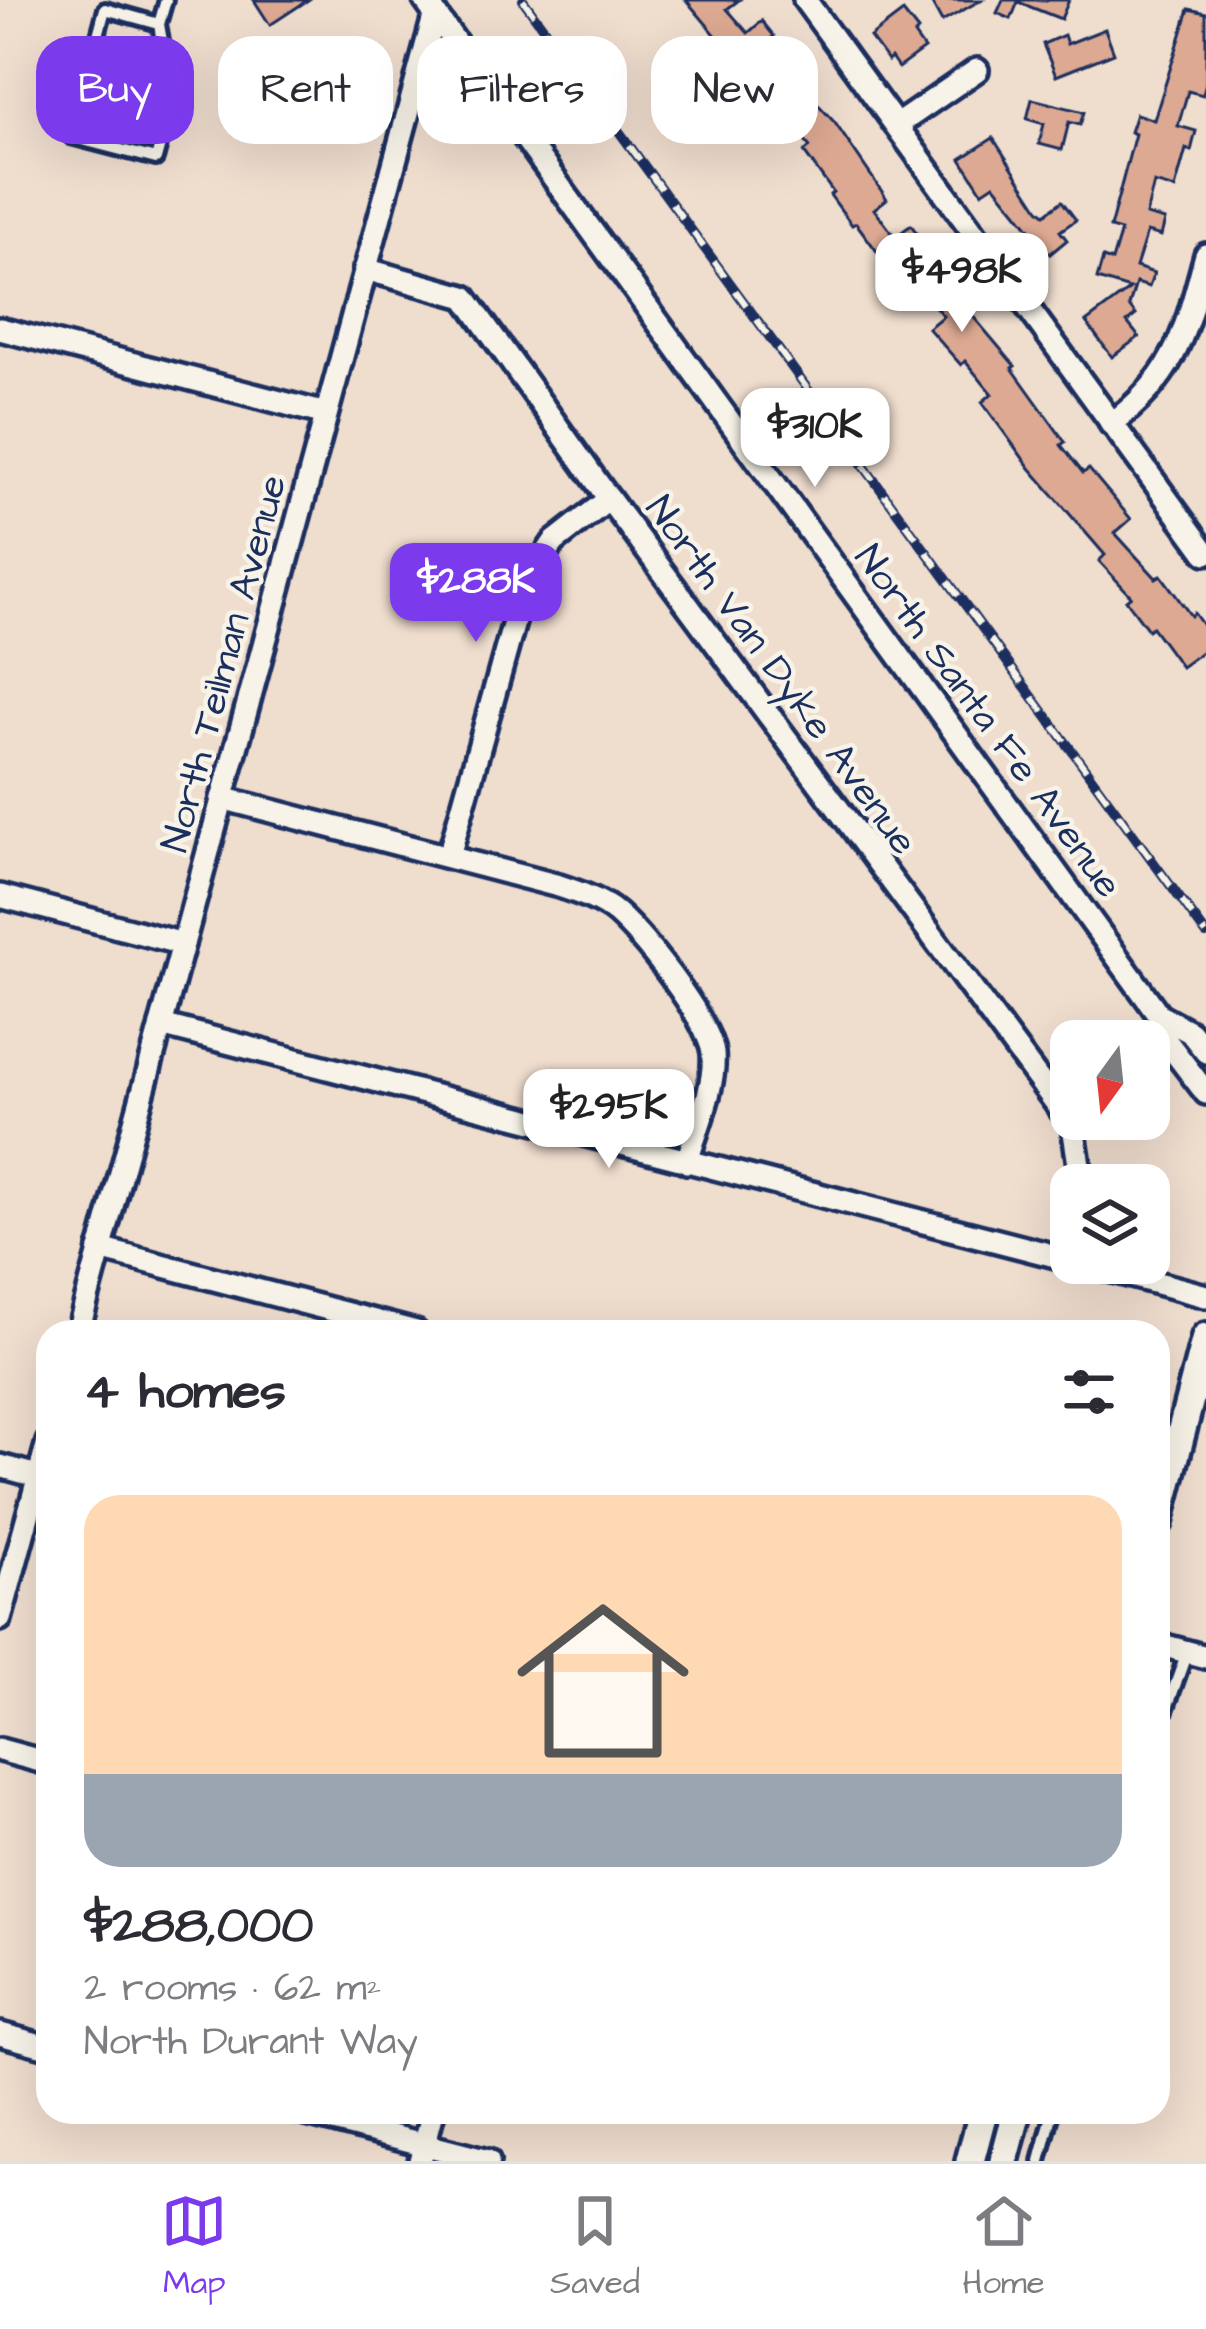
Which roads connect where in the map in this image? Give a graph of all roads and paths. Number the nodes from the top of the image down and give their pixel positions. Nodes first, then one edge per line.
1 (166, 0) edge
2 (805, 0) edge
3 (430, 6) edge
4 (158, 24) junction
5 (977, 70) dead end
6 (897, 125) junction
7 (1206, 255) edge
8 (365, 269) junction
9 (0, 329) edge
10 (326, 414) junction
11 (1111, 424) junction
12 (609, 500) junction
13 (1206, 553) edge
14 (222, 798) junction
15 (449, 856) junction
16 (0, 896) edge
17 (183, 944) junction
18 (1159, 1015) junction
19 (161, 1025) junction
20 (1206, 1052) edge
21 (1206, 1093) edge
22 (687, 1162) junction
23 (1079, 1164) edge
24 (100, 1250) junction
25 (1050, 1254) edge
26 (1162, 1284) edge
27 (1206, 1296) edge
28 (81, 1320) edge
29 (370, 1320) edge
30 (1206, 1337) edge
31 (1197, 1412) edge
32 (0, 1466) edge
33 (36, 1476) edge
34 (1170, 1488) edge
35 (36, 1501) edge
36 (0, 1619) edge
37 (1197, 1654) edge
38 (1170, 1709) edge
39 (0, 1750) edge
40 (36, 1760) edge
41 (0, 2034) edge
42 (36, 2044) edge
43 (335, 2124) edge
44 (430, 2124) edge
45 (980, 2124) edge
46 (1014, 2124) edge
47 (1050, 2124) edge
48 (422, 2153) edge
49 (488, 2161) edge
50 (970, 2161) edge
51 (1004, 2161) edge
52 (1040, 2161) edge

1 - 4 lane
2 - 6 street
3 - 8 street, North Teilman Avenue
3 - 18 street, North Santa Fe Avenue
4 - 4 lane
5 - 6 street
6 - 11 street
7 - 11 street
8 - 10 street, North Teilman Avenue
8 - 12 street, North Van Dyke Avenue
9 - 10 street
10 - 14 street, North Teilman Avenue
11 - 13 street
12 - 15 street
12 - 23 street, North Van Dyke Avenue
14 - 15 street
14 - 17 street, North Teilman Avenue
15 - 22 street
16 - 17 street
17 - 19 street, North Teilman Avenue
18 - 20 street, North Santa Fe Avenue
18 - 21 street, North Santa Fe Avenue
19 - 22 street
19 - 24 street, North Teilman Avenue
22 - 25 street
24 - 28 street, North Teilman Avenue
24 - 29 street
26 - 27 street
30 - 31 main road
31 - 34 main road
32 - 33 street
35 - 36 street
37 - 38 lane
39 - 40 street
41 - 42 street
43 - 48 street
44 - 48 street
45 - 50 main road
46 - 51 main road
47 - 52 lane
48 - 49 street

